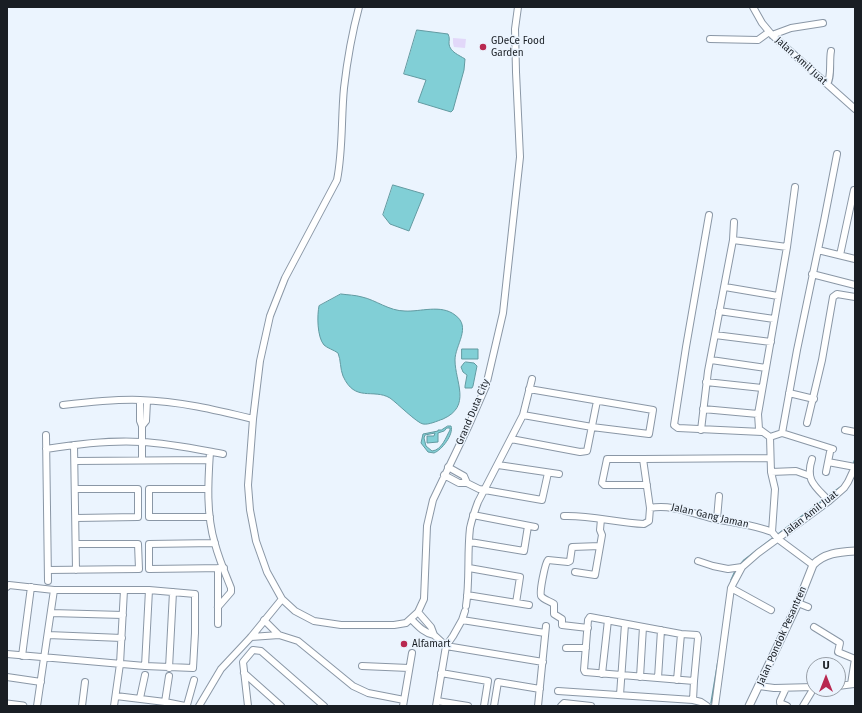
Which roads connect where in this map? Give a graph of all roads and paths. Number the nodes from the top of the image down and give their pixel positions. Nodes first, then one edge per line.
1 (359, 7) edge
2 (518, 7) edge
3 (753, 7) edge
4 (823, 23) dead end
5 (771, 34) junction
6 (710, 39) dead end
7 (831, 51) dead end
8 (827, 84) junction
9 (855, 109) edge
10 (837, 154) dead end
11 (795, 187) dead end
12 (854, 190) dead end
13 (709, 215) dead end
14 (734, 222) dead end
15 (733, 240) junction
16 (787, 247) junction
17 (818, 250) junction
18 (840, 255) junction
19 (855, 259) edge
20 (812, 274) junction
21 (855, 285) edge
22 (725, 287) junction
23 (778, 296) junction
24 (855, 298) edge
25 (719, 311) junction
26 (774, 319) junction
27 (715, 335) junction
28 (771, 342) junction
29 (710, 360) junction
30 (766, 368) junction
31 (532, 379) dead end
32 (706, 382) junction
33 (762, 388) junction
34 (529, 389) junction
35 (789, 393) junction
36 (814, 398) junction
37 (143, 400) junction
38 (597, 401) junction
39 (64, 404) dead end
40 (703, 409) junction
41 (758, 414) junction
42 (523, 415) junction
43 (253, 419) junction
44 (808, 423) dead end
45 (592, 427) junction
46 (701, 430) junction
47 (845, 430) dead end
48 (763, 432) junction
49 (855, 432) edge
50 (782, 434) junction
51 (46, 435) dead end
52 (770, 437) junction
53 (511, 439) junction
54 (142, 442) junction
55 (74, 445) junction
56 (46, 449) junction
57 (210, 452) junction
58 (223, 454) dead end
59 (770, 458) junction
60 (644, 459) junction
61 (812, 459) dead end
62 (75, 460) junction
63 (142, 460) junction
64 (209, 460) junction
65 (828, 462) junction
66 (498, 465) junction
67 (853, 467) edge
68 (448, 468) junction
69 (771, 472) junction
70 (826, 472) dead end
71 (548, 473) junction
72 (559, 474) dead end
73 (444, 475) junction
74 (810, 476) junction
75 (853, 479) edge
76 (467, 483) junction
77 (647, 485) junction
78 (208, 489) junction
79 (75, 490) junction
80 (484, 490) junction
81 (719, 496) dead end
82 (829, 501) junction
83 (650, 508) junction
84 (473, 515) junction
85 (564, 516) dead end
86 (210, 517) junction
87 (76, 518) junction
88 (601, 519) junction
89 (717, 519) junction
90 (528, 526) junction
91 (535, 527) dead end
92 (775, 536) junction
93 (470, 542) junction
94 (215, 543) junction
95 (76, 544) junction
96 (600, 546) junction
97 (855, 550) edge
98 (698, 560) dead end
99 (812, 565) junction
100 (742, 567) junction
101 (221, 568) junction
102 (469, 568) junction
103 (48, 570) junction
104 (76, 570) junction
105 (575, 572) dead end
106 (48, 581) dead end
107 (7, 587) edge
108 (31, 587) junction
109 (731, 588) junction
110 (54, 590) junction
111 (124, 590) junction
112 (149, 590) junction
113 (173, 592) junction
114 (467, 595) junction
115 (282, 599) junction
116 (516, 603) junction
117 (798, 603) junction
118 (529, 605) dead end
119 (218, 607) junction
120 (808, 607) dead end
121 (771, 610) dead end
122 (418, 612) junction
123 (51, 613) junction
124 (123, 615) junction
125 (411, 619) junction
126 (264, 620) junction
127 (462, 620) junction
128 (608, 620) junction
129 (218, 624) dead end
130 (625, 624) junction
131 (546, 626) dead end
132 (644, 627) junction
133 (588, 628) junction
134 (814, 628) dead end
135 (661, 630) junction
136 (545, 633) junction
137 (680, 634) junction
138 (48, 635) junction
139 (279, 635) junction
140 (434, 635) junction
141 (251, 637) junction
142 (122, 638) junction
143 (446, 646) junction
144 (566, 648) dead end
145 (586, 648) junction
146 (412, 652) dead end
147 (7, 654) edge
148 (22, 656) junction
149 (44, 662) junction
150 (543, 662) junction
151 (120, 664) junction
152 (145, 666) junction
153 (362, 666) dead end
154 (169, 668) junction
155 (409, 668) junction
156 (244, 673) junction
157 (441, 673) junction
158 (145, 674) dead end
159 (602, 674) junction
160 (621, 675) junction
161 (169, 676) dead end
162 (7, 677) edge
163 (640, 677) junction
164 (658, 678) junction
165 (194, 680) dead end
166 (677, 680) junction
167 (694, 681) junction
168 (41, 682) junction
169 (85, 682) dead end
170 (853, 684) edge
171 (759, 686) junction
172 (786, 688) junction
173 (540, 689) junction
174 (806, 689) edge
175 (558, 691) dead end
176 (620, 695) junction
177 (116, 696) junction
178 (808, 697) edge
179 (140, 698) junction
180 (694, 700) junction
181 (165, 702) junction
182 (404, 703) edge
183 (7, 704) edge
184 (437, 704) edge
185 (23, 706) edge
186 (37, 706) edge
187 (82, 706) edge
188 (114, 706) edge
189 (186, 706) edge
190 (199, 706) edge
191 (248, 706) edge
192 (281, 706) edge
193 (324, 706) edge
194 (468, 706) edge
195 (484, 706) edge
196 (494, 706) edge
197 (538, 706) edge
198 (561, 706) edge
199 (587, 706) edge
200 (707, 706) edge
201 (715, 706) edge
202 (749, 706) edge
203 (787, 706) edge
204 (803, 706) edge

1 - 43 street, Grand Duta City
2 - 68 street, Grand Duta City
3 - 5 street, Jalan Amil Juat
4 - 5 street
5 - 6 street
5 - 8 street, Jalan Amil Juat
7 - 8 street
8 - 9 street, Jalan Amil Juat
10 - 17 street
11 - 16 street
12 - 18 street
13 - 46 street
14 - 15 street
15 - 16 street
15 - 22 street
16 - 23 street
17 - 18 street
17 - 20 street
18 - 19 street
20 - 21 street
20 - 35 street
22 - 23 street
22 - 25 street
23 - 26 street
24 - 36 street
25 - 26 street
25 - 27 street
26 - 28 street
27 - 28 street
27 - 29 street
28 - 30 street
29 - 30 street
29 - 32 street
30 - 33 street
31 - 34 street
32 - 33 street
32 - 40 street
33 - 41 street
34 - 38 street
34 - 42 street
35 - 36 street
35 - 50 street
36 - 44 street
37 - 39 street
37 - 43 street
37 - 54 street
38 - 45 street
38 - 45 street
40 - 41 street
40 - 46 street
41 - 48 street
42 - 45 street
42 - 53 street
43 - 115 street, Grand Duta City
45 - 53 street
46 - 48 street
47 - 49 street
48 - 52 street
50 - 52 street
50 - 65 street
51 - 56 street
52 - 59 street
53 - 66 street
54 - 55 street
54 - 57 street
54 - 63 street
55 - 56 street
55 - 62 street
56 - 103 street
57 - 58 street
57 - 64 street
59 - 60 street
59 - 69 street
60 - 77 street
60 - 77 street
61 - 74 street
62 - 63 street
62 - 79 street
63 - 64 street
64 - 78 street
65 - 67 street
65 - 70 street
66 - 71 street
66 - 80 street
67 - 75 street, Jalan Amil Juat
68 - 73 street, Grand Duta City
68 - 76 street
69 - 74 street
69 - 92 street
71 - 72 street
71 - 80 street
73 - 76 street
73 - 122 street, Grand Duta City
74 - 82 street
75 - 82 street, Jalan Amil Juat
76 - 80 street
77 - 83 street
78 - 86 street
78 - 86 street
79 - 87 street
79 - 87 street
80 - 84 street
81 - 89 street
82 - 92 street, Jalan Amil Juat
83 - 88 street
83 - 89 street, Jalan Gang Jaman
84 - 90 street
84 - 93 street
85 - 88 street
86 - 94 street
87 - 95 street
88 - 96 street
89 - 92 street, Jalan Gang Jaman
90 - 91 street
90 - 93 street
92 - 99 street, Jalan Gang Jaman
92 - 100 street, Jalan Amil Juat
93 - 102 street
94 - 101 street
94 - 101 street
95 - 104 street
95 - 104 street
96 - 105 street
96 - 133 street
97 - 99 street
98 - 100 street
99 - 117 street, Jalan Pondok Pesantren
100 - 109 street
101 - 119 street
101 - 119 street
102 - 114 street
102 - 116 street
103 - 104 street
103 - 106 street
107 - 108 street
108 - 110 street
108 - 148 street
109 - 121 street
109 - 201 street
110 - 111 street
110 - 123 street
111 - 112 street
111 - 124 street
112 - 113 street
112 - 152 street
113 - 154 street
113 - 154 street
114 - 116 street
114 - 127 street
115 - 125 street, Grand Duta City
115 - 126 street
116 - 118 street
117 - 120 street
117 - 171 street, Jalan Pondok Pesantren
119 - 129 street
122 - 125 street, Grand Duta City
122 - 140 street
123 - 124 street
123 - 138 street
124 - 142 street
125 - 140 street
126 - 139 street
126 - 141 street
127 - 136 street
127 - 143 street
128 - 130 street
128 - 133 street
128 - 159 street
130 - 132 street
130 - 160 street
131 - 136 street
132 - 135 street
132 - 163 street
133 - 145 street
134 - 170 street
135 - 137 street
135 - 164 street
136 - 150 street
137 - 166 street
137 - 167 street
138 - 142 street
138 - 149 street
139 - 141 street
139 - 182 street
140 - 143 street
141 - 190 street
142 - 151 street
143 - 150 street
143 - 157 street
144 - 145 street
145 - 159 street
146 - 155 street
147 - 148 street
148 - 149 street
149 - 151 street
149 - 168 street
150 - 173 street
151 - 152 street
151 - 177 street
152 - 154 street
153 - 155 street
155 - 182 street
156 - 191 street
156 - 192 street
156 - 193 street
157 - 184 street
157 - 195 street
158 - 179 street
159 - 160 street
160 - 163 street
160 - 176 street
161 - 181 street
162 - 168 street
163 - 164 street
164 - 166 street
165 - 189 street
166 - 167 street
167 - 180 street
168 - 186 street
169 - 187 street
171 - 172 street
171 - 202 street, Jalan Pondok Pesantren
172 - 174 street
172 - 203 street
173 - 196 street
173 - 197 street
175 - 176 street
176 - 180 street
177 - 179 street
177 - 188 street
178 - 204 street
179 - 181 street
180 - 200 street
181 - 189 street
183 - 185 street
184 - 194 street
198 - 199 street

